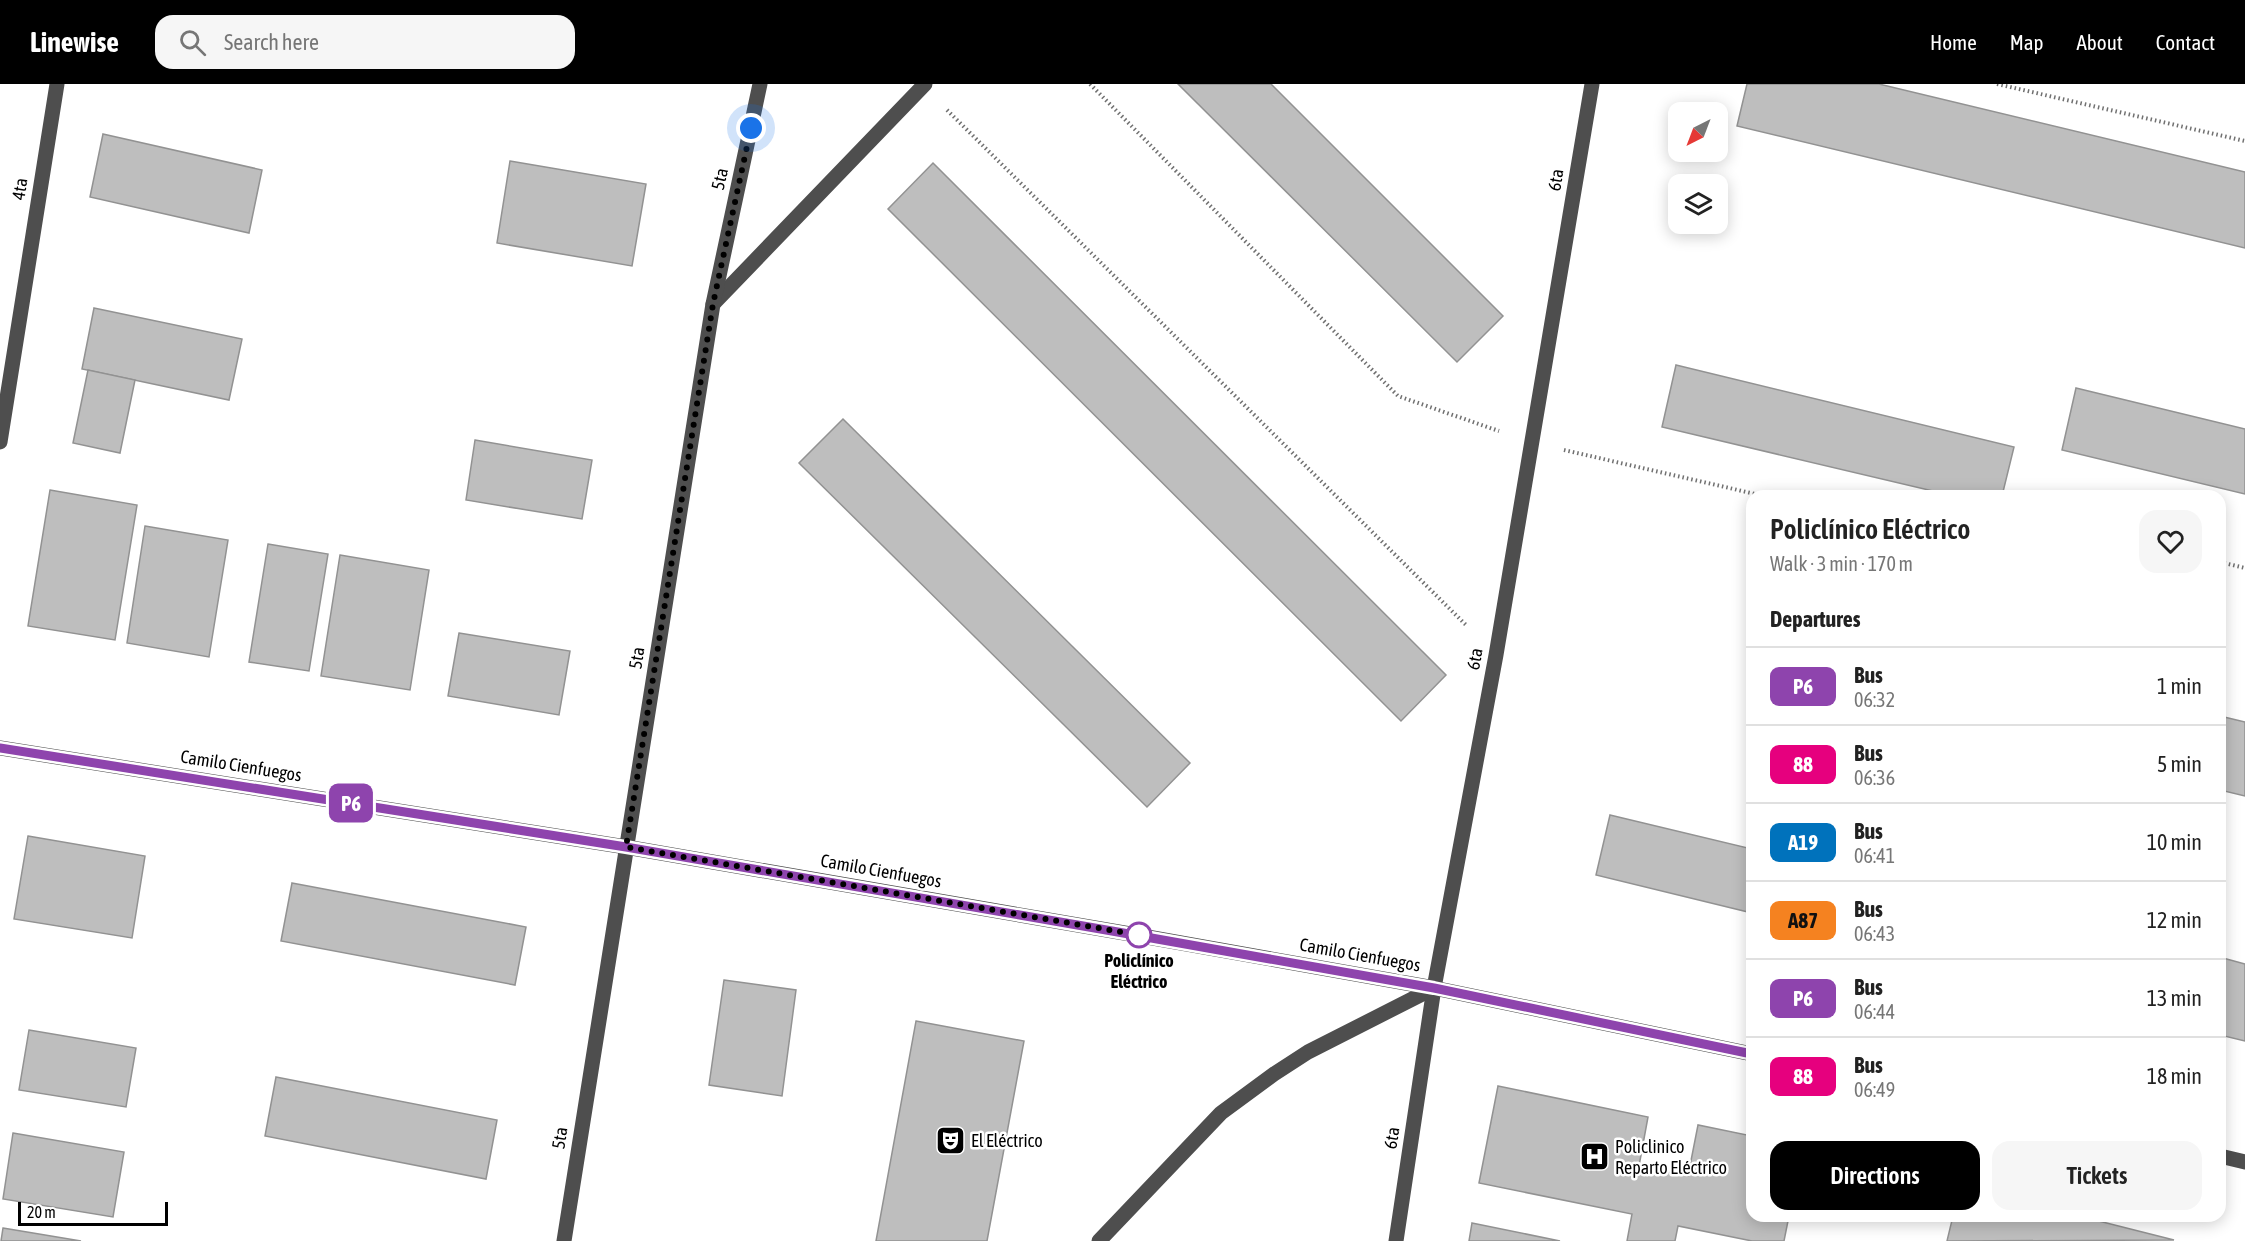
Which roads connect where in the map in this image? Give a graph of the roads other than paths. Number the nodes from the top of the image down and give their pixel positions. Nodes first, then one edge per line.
1 (57, 84) edge
2 (760, 84) edge
3 (1592, 84) edge
4 (924, 85) edge
5 (713, 304) junction
6 (0, 442) edge
7 (0, 748) edge
8 (626, 847) junction
9 (1434, 988) junction
10 (1746, 1053) edge
11 (2226, 1157) edge
12 (2245, 1162) edge
13 (564, 1241) edge
14 (1099, 1241) edge
15 (1396, 1241) edge

1 - 6 street, 4ta
2 - 5 street, 5ta
3 - 9 street, 6ta
4 - 5 street
5 - 8 street, 5ta
7 - 8 street, Camilo Cienfuegos
8 - 9 street, Camilo Cienfuegos
8 - 13 street, 5ta
9 - 10 street, Camilo Cienfuegos
9 - 14 street
9 - 15 street, 6ta
11 - 12 street

